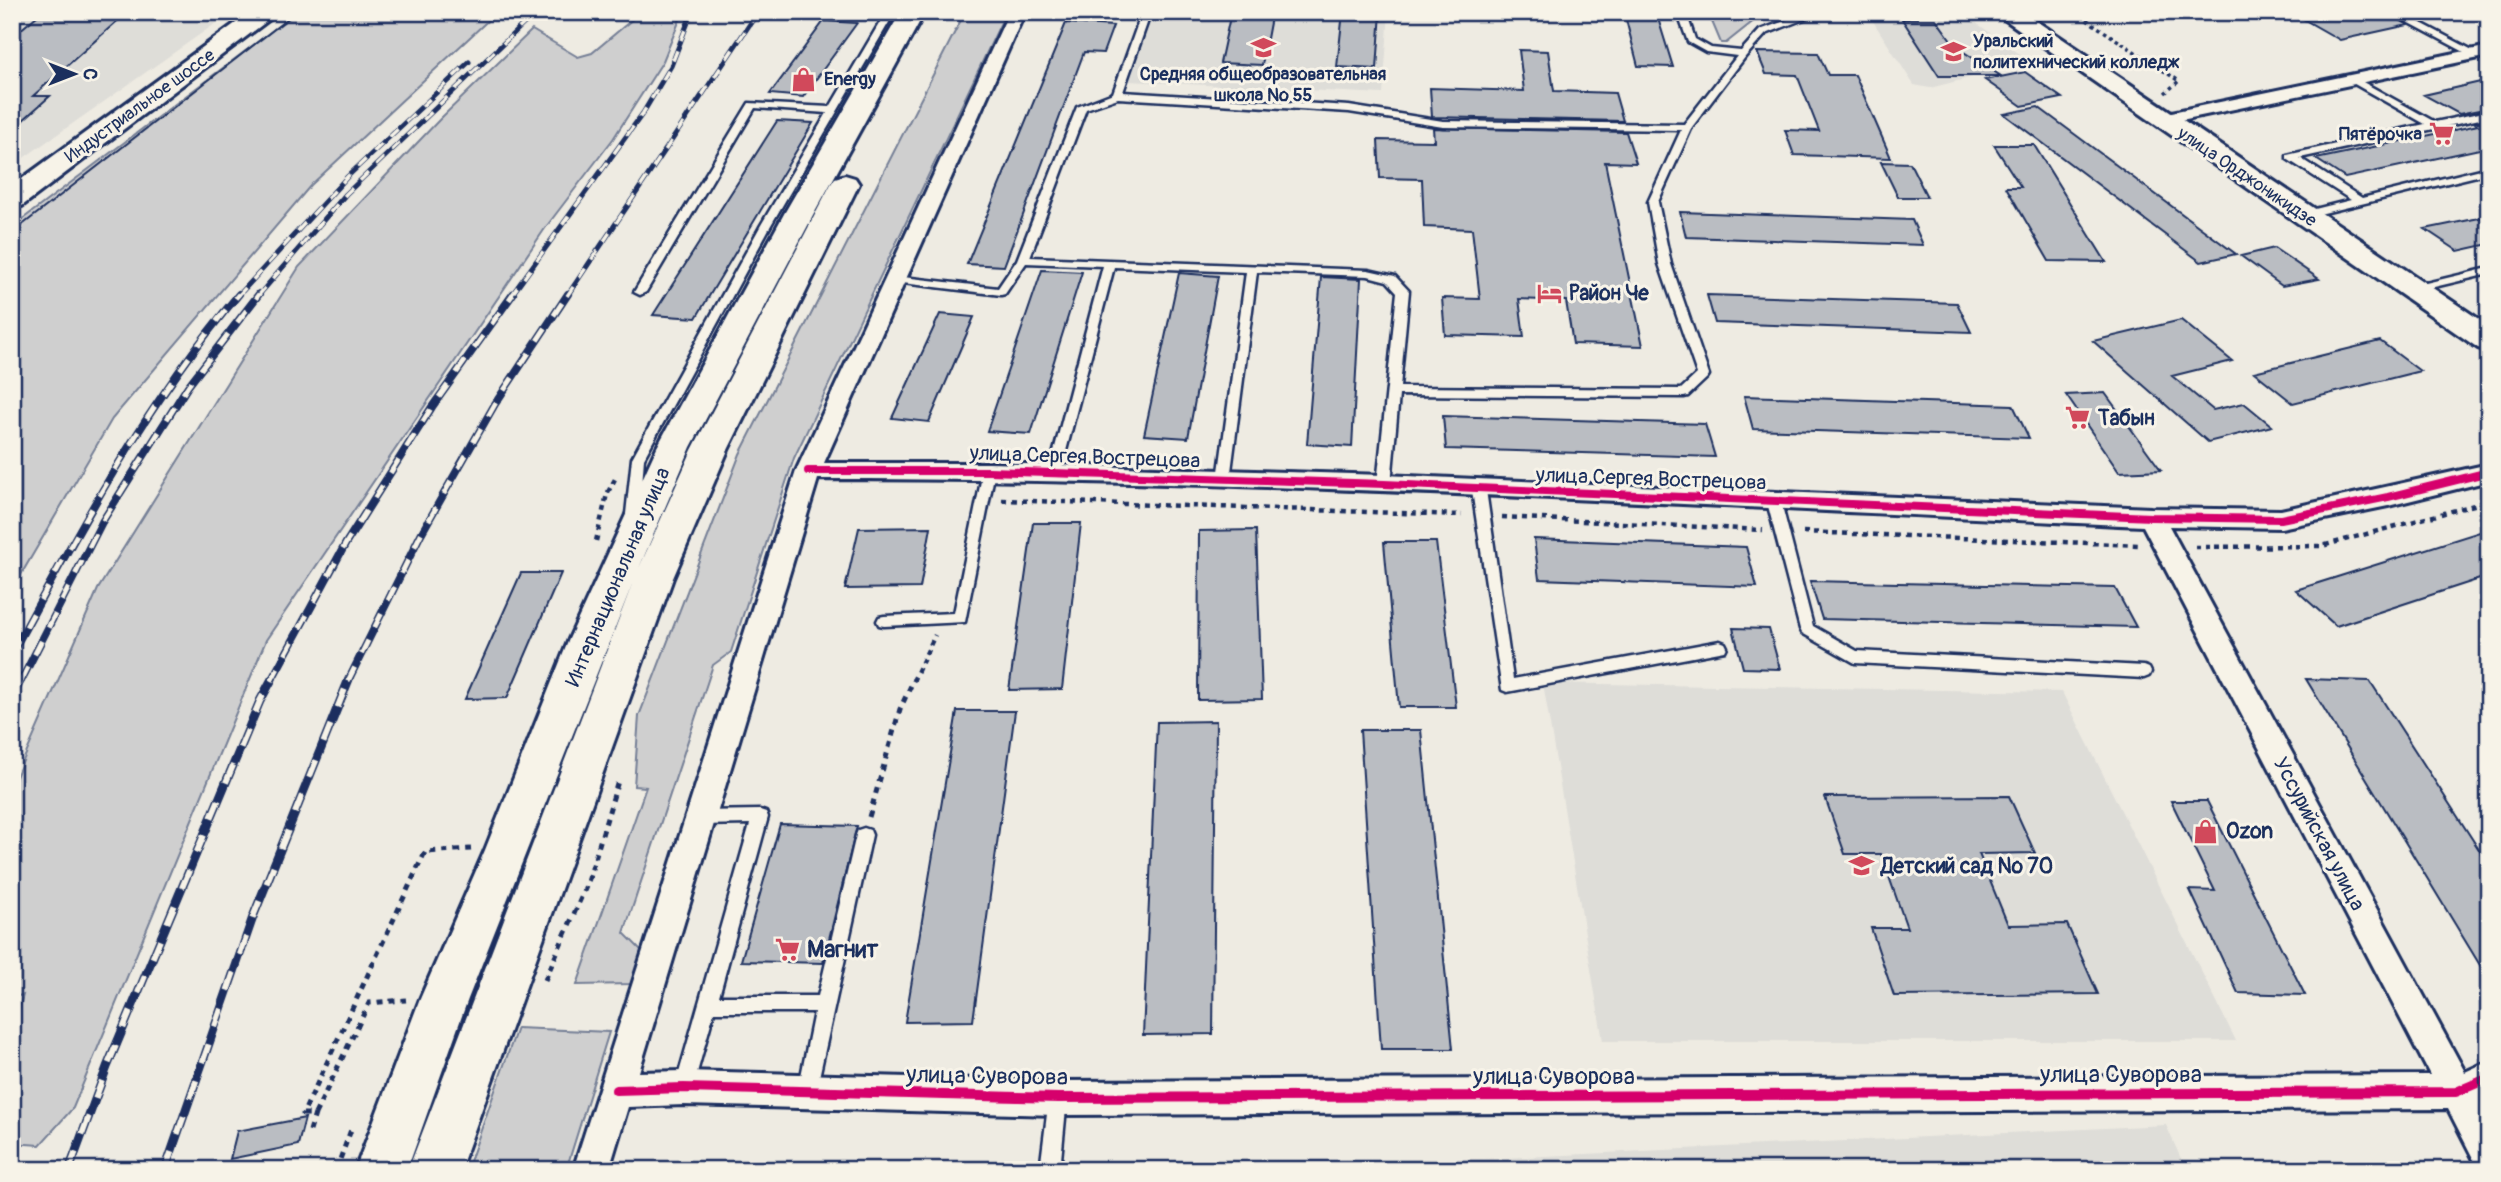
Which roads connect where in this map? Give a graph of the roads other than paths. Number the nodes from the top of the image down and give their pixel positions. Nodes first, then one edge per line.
1 (267, 12) edge
2 (891, 12) edge
3 (913, 12) edge
4 (941, 12) edge
5 (1017, 12) edge
6 (1147, 12) edge
7 (1681, 12) edge
8 (1818, 12) edge
9 (2006, 12) edge
10 (2393, 12) edge
11 (2482, 52) edge
12 (1744, 54) junction
13 (2352, 79) junction
14 (1117, 95) junction
15 (2162, 108) junction
16 (832, 110) junction
17 (2487, 116) edge
18 (2434, 125) junction
19 (1687, 127) junction
20 (2489, 170) edge
21 (12, 200) edge
22 (2360, 201) junction
23 (2303, 215) junction
24 (1023, 260) junction
25 (1109, 263) junction
26 (1252, 268) junction
27 (2489, 271) edge
28 (894, 279) junction
29 (2413, 289) junction
30 (640, 292) dead end
31 (2489, 341) edge
32 (1392, 391) junction
33 (692, 449) junction
34 (808, 471) junction
35 (989, 471) junction
36 (2489, 472) edge
37 (1054, 474) junction
38 (1224, 479) junction
39 (1384, 484) junction
40 (1479, 490) junction
41 (1774, 502) junction
42 (2151, 517) junction
43 (630, 547) junction
44 (884, 621) dead end
45 (1720, 647) dead end
46 (2144, 672) dead end
47 (700, 818) junction
48 (864, 835) road end
49 (707, 1004) junction
50 (825, 1004) junction
51 (2489, 1078) edge
52 (684, 1088) junction
53 (616, 1090) junction
54 (807, 1091) junction
55 (2456, 1092) junction
56 (1058, 1098) junction
57 (2489, 1151) edge
58 (381, 1170) edge
59 (434, 1170) edge
60 (591, 1170) edge
61 (1050, 1170) edge

1 - 21 main road, Индустриальное шоссе
2 - 16 lane
3 - 33 main road, Интернациональная улица
4 - 33 main road, Интернациональная улица
5 - 28 street
6 - 14 lane
7 - 12 lane
8 - 12 lane
9 - 15 main road, улица Орджоникидзе
10 - 11 lane
11 - 13 street
12 - 19 lane
13 - 15 street
13 - 18 lane
14 - 19 lane
14 - 24 lane
15 - 23 main road, улица Орджоникидзе
16 - 30 lane
16 - 43 lane
17 - 18 lane
18 - 22 lane
19 - 32 lane
20 - 22 lane
22 - 23 lane
23 - 29 main road, улица Орджоникидзе
24 - 25 lane
24 - 28 lane
25 - 26 lane
25 - 37 lane
26 - 32 lane
26 - 38 lane
27 - 29 lane
28 - 34 street
29 - 31 main road, улица Орджоникидзе
32 - 39 lane
33 - 43 main road, Интернациональная улица
33 - 59 main road, Интернациональная улица
34 - 35 street, улица Сергея Вострецова
34 - 47 street
35 - 37 street, улица Сергея Вострецова
35 - 44 lane
36 - 42 street, улица Сергея Вострецова
37 - 38 street, улица Сергея Вострецова
38 - 39 street, улица Сергея Вострецова
39 - 40 street, улица Сергея Вострецова
40 - 41 street, улица Сергея Вострецова
40 - 45 lane
41 - 42 street, улица Сергея Вострецова
41 - 46 lane
42 - 55 street, Уссурийская улица
43 - 58 main road, Интернациональная улица
47 - 49 lane
47 - 53 street
48 - 50 lane
49 - 50 lane
49 - 52 lane
50 - 54 lane
51 - 55 street, улица Суворова
52 - 53 street, улица Суворова
52 - 54 street, улица Суворова
53 - 60 street
54 - 56 street, улица Суворова
55 - 56 street, улица Суворова
55 - 57 street, Уссурийская улица
56 - 61 lane

